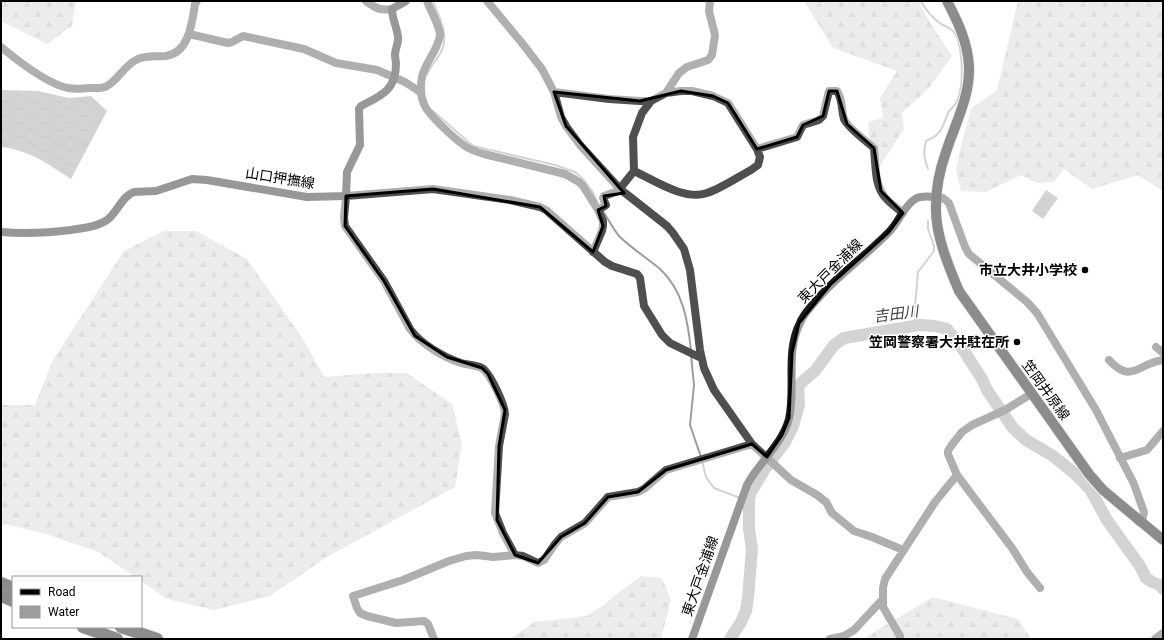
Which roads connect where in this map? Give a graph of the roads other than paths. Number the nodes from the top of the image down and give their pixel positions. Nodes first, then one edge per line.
1 (198, 1) edge
2 (366, 1) edge
3 (406, 1) edge
4 (427, 1) edge
5 (487, 1) edge
6 (710, 1) edge
7 (947, 1) edge
8 (392, 9) junction
9 (189, 34) junction
10 (1, 47) edge
11 (394, 78) junction
12 (420, 92) junction
13 (554, 92) junction
14 (666, 93) junction
15 (651, 101) junction
16 (757, 149) junction
17 (634, 171) junction
18 (620, 189) junction
19 (346, 196) junction
20 (936, 197) junction
21 (600, 209) junction
22 (903, 213) junction
23 (1, 232) edge
24 (593, 252) junction
25 (1156, 347) dead end
26 (1163, 353) edge
27 (699, 358) junction
28 (1110, 360) dead end
29 (1163, 360) edge
30 (1031, 394) junction
31 (1163, 431) edge
32 (752, 444) junction
33 (1120, 458) junction
34 (770, 460) junction
35 (957, 475) junction
36 (1139, 522) junction
37 (1163, 540) edge
38 (903, 550) junction
39 (515, 555) junction
40 (1, 583) edge
41 (12, 588) edge
42 (1040, 588) dead end
43 (1, 596) edge
44 (883, 599) junction
45 (12, 601) edge
46 (86, 628) edge
47 (124, 628) edge
48 (1163, 634) edge
49 (117, 639) edge
50 (157, 639) edge
51 (434, 639) edge
52 (692, 639) edge
53 (830, 639) edge
54 (900, 639) edge
55 (1155, 639) edge

1 - 9 street
2 - 8 street
3 - 8 main road
4 - 12 street
5 - 13 street
6 - 14 street
7 - 20 main road, 笠岡井原線
8 - 11 main road
9 - 10 street
9 - 11 street
11 - 12 street
11 - 19 main road
12 - 21 street
13 - 15 street
13 - 18 street
14 - 15 street
14 - 16 street
15 - 17 street
16 - 17 street
16 - 22 street
17 - 18 street
18 - 21 street
18 - 27 street
19 - 23 main road, 山口押撫線
19 - 24 street
19 - 39 street
20 - 22 main road, 東大戸金浦線
20 - 30 main road, 笠岡井原線
20 - 33 street
21 - 24 street
22 - 34 main road, 東大戸金浦線
24 - 27 street
25 - 26 street
27 - 32 street
28 - 29 street
30 - 35 street
30 - 36 main road, 笠岡井原線
31 - 33 street
32 - 34 street
32 - 39 street
33 - 36 street
34 - 38 street
34 - 52 main road, 東大戸金浦線
35 - 38 street
35 - 42 street
36 - 37 main road, 笠岡井原線
38 - 44 street
39 - 51 street
40 - 41 highway
43 - 45 highway
44 - 53 street
44 - 54 street
46 - 49 highway
47 - 50 highway
48 - 55 street

